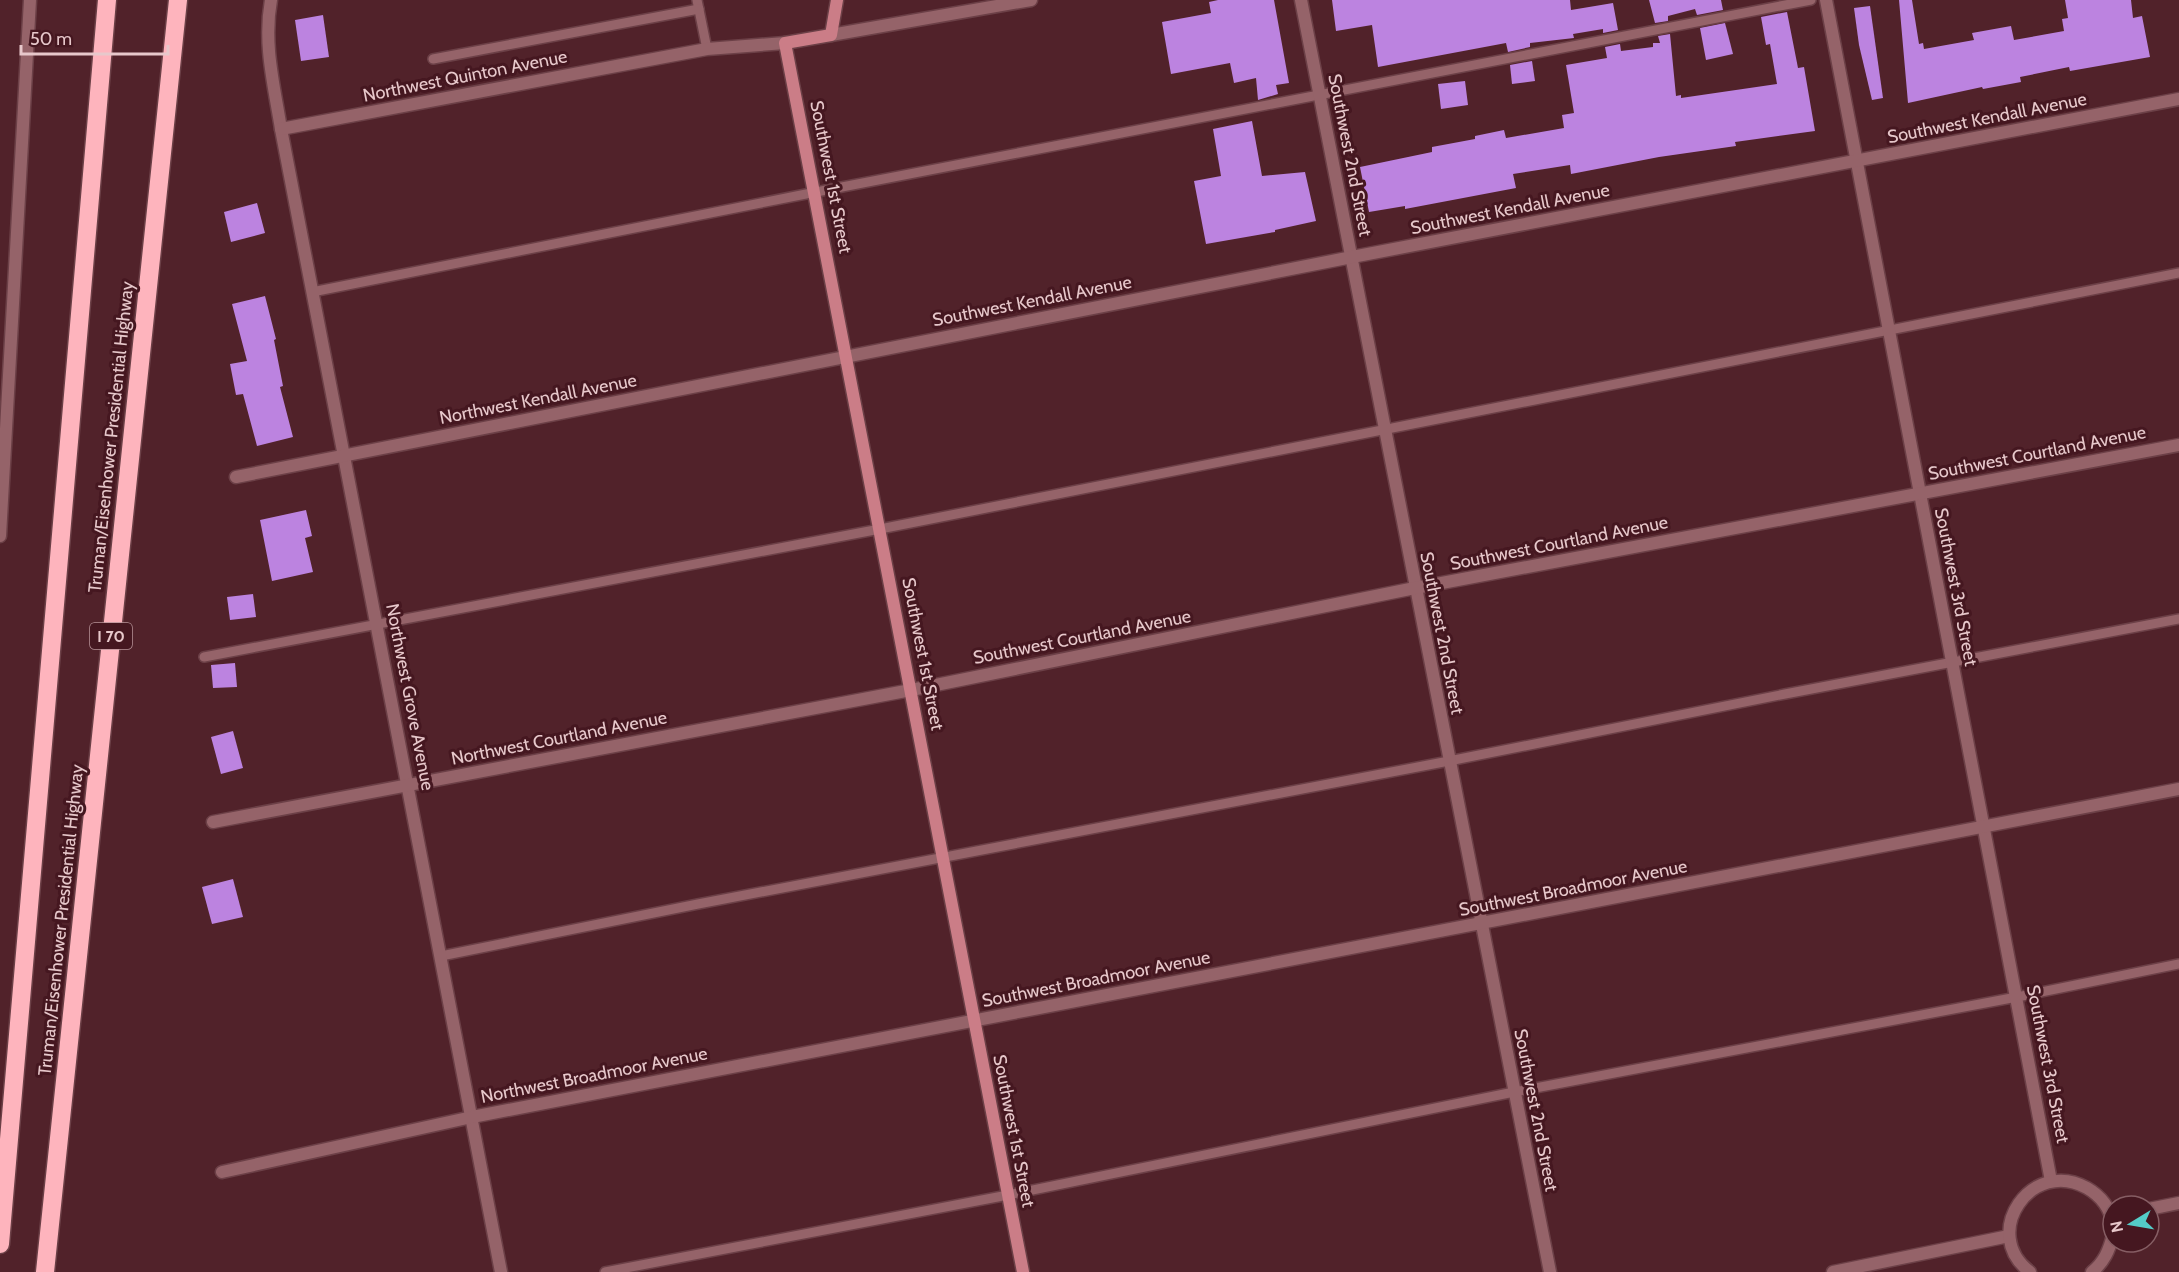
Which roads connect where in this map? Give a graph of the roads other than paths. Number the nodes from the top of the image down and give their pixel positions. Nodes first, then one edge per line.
1 (30, 0) edge
2 (107, 0) edge
3 (178, 0) edge
4 (271, 0) edge
5 (837, 0) edge
6 (1031, 0) edge
7 (1301, 0) edge
8 (1811, 0) edge
9 (1826, 0) edge
10 (698, 4) edge
11 (831, 35) junction
12 (785, 43) junction
13 (707, 49) junction
14 (433, 59) dead end
15 (1319, 95) junction
16 (2179, 99) edge
17 (281, 129) junction
18 (1856, 162) junction
19 (816, 192) junction
20 (1352, 257) junction
21 (2179, 273) edge
22 (312, 292) junction
23 (1888, 329) junction
24 (847, 356) junction
25 (1385, 429) junction
26 (2179, 445) edge
27 (345, 455) junction
28 (236, 477) dead end
29 (1920, 493) junction
30 (880, 529) junction
31 (0, 536) edge
32 (1415, 588) junction
33 (2179, 619) edge
34 (377, 625) junction
35 (204, 657) dead end
36 (1953, 663) junction
37 (911, 690) junction
38 (1449, 761) junction
39 (408, 785) junction
40 (2179, 789) edge
41 (213, 822) dead end
42 (1984, 826) junction
43 (944, 858) junction
44 (1481, 924) junction
45 (441, 956) junction
46 (2179, 964) edge
47 (2017, 997) junction
48 (975, 1020) junction
49 (1514, 1092) junction
50 (472, 1117) junction
51 (222, 1172) dead end
52 (2051, 1181) junction
53 (1008, 1195) junction
54 (2101, 1198) edge
55 (2179, 1203) edge
56 (2161, 1207) edge
57 (2009, 1236) junction
58 (0, 1244) edge
59 (2107, 1254) edge
60 (45, 1272) edge
61 (501, 1272) edge
62 (605, 1272) edge
63 (1023, 1272) edge
64 (1550, 1272) edge
65 (1833, 1272) edge
66 (2030, 1272) edge
67 (2091, 1272) edge

1 - 31 street
2 - 58 highway, Truman/Eisenhower Presidential Highway
3 - 60 highway, Truman/Eisenhower Presidential Highway / I 70
4 - 17 street
5 - 11 street
6 - 11 street
7 - 15 street, Southwest 2nd Street
8 - 15 lane
9 - 18 street, Southwest 3rd Street
10 - 13 lane
10 - 14 lane
11 - 12 street
12 - 13 street, Northwest Quinton Avenue
12 - 19 street, Southwest 1st Street
13 - 17 street, Northwest Quinton Avenue
15 - 19 lane
15 - 20 street, Southwest 2nd Street
16 - 18 street, Southwest Kendall Avenue
17 - 22 street, Northwest Grove Avenue
18 - 20 street, Southwest Kendall Avenue
18 - 23 street, Southwest 3rd Street
19 - 22 lane
19 - 24 street, Southwest 1st Street
20 - 24 street, Southwest Kendall Avenue
20 - 25 street, Southwest 2nd Street
21 - 23 lane
22 - 27 street, Northwest Grove Avenue
23 - 25 lane
23 - 29 street, Southwest 3rd Street
24 - 27 street, Northwest Kendall Avenue
24 - 30 street, Southwest 1st Street
25 - 30 lane
25 - 32 street, Southwest 2nd Street
26 - 29 street, Southwest Courtland Avenue
27 - 28 street, Northwest Kendall Avenue
27 - 34 street, Northwest Grove Avenue
29 - 32 street, Southwest Courtland Avenue
29 - 36 street, Southwest 3rd Street
30 - 34 lane
30 - 37 street, Southwest 1st Street
32 - 37 street, Southwest Courtland Avenue
32 - 38 street, Southwest 2nd Street
33 - 36 lane
34 - 35 lane
34 - 39 street, Northwest Grove Avenue
36 - 38 lane
36 - 42 street, Southwest 3rd Street
37 - 39 street, Northwest Courtland Avenue
37 - 43 street, Southwest 1st Street
38 - 43 lane
38 - 44 street, Southwest 2nd Street
39 - 41 street, Northwest Courtland Avenue
39 - 45 street, Northwest Grove Avenue
40 - 42 street, Southwest Broadmoor Avenue
42 - 44 street, Southwest Broadmoor Avenue
42 - 47 street, Southwest 3rd Street
43 - 45 lane
43 - 48 street, Southwest 1st Street
44 - 48 street, Southwest Broadmoor Avenue
44 - 49 street, Southwest 2nd Street
45 - 50 street, Northwest Grove Avenue
46 - 47 lane
47 - 49 lane
47 - 52 street, Southwest 3rd Street
48 - 50 street, Northwest Broadmoor Avenue
48 - 53 street, Southwest 1st Street
49 - 53 lane
49 - 64 street, Southwest 2nd Street
50 - 51 street, Northwest Broadmoor Avenue
50 - 61 street, Northwest Grove Avenue
52 - 54 street
52 - 57 street
53 - 62 lane
53 - 63 street, Southwest 1st Street
55 - 56 street
57 - 65 street
57 - 66 street
59 - 67 street

